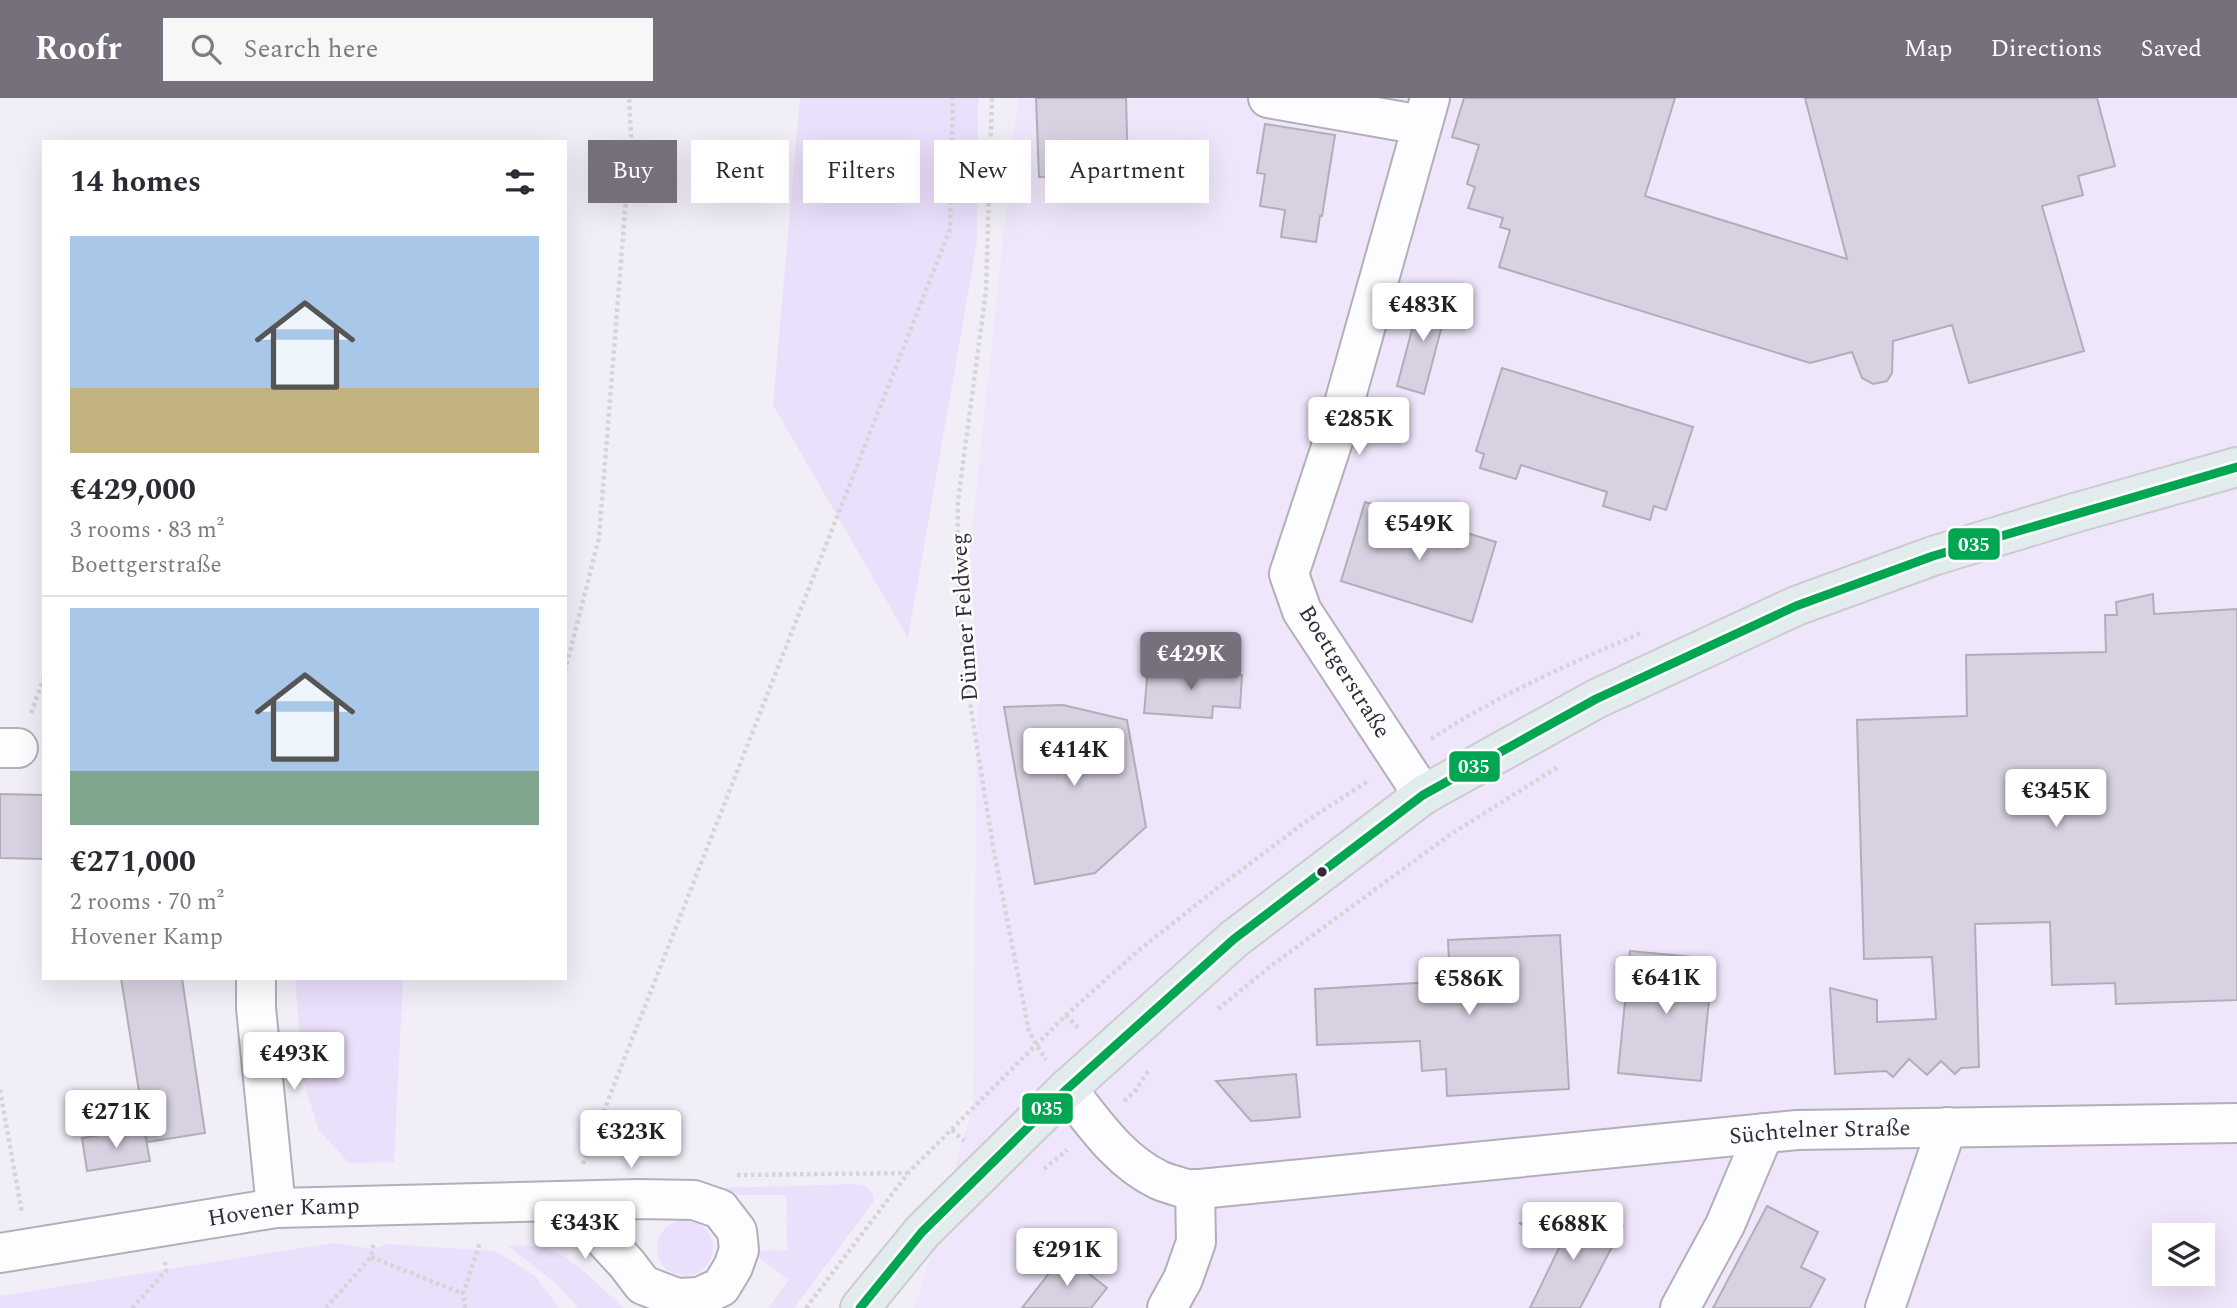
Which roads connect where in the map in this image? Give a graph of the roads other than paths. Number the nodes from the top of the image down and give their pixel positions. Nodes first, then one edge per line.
1 (1268, 98) edge
2 (1426, 112) edge
3 (2237, 467) edge
4 (1423, 795) junction
5 (256, 980) edge
6 (1067, 1089) junction
7 (2237, 1123) edge
8 (1947, 1127) junction
9 (1764, 1133) junction
10 (1195, 1189) junction
11 (569, 1201) junction
12 (276, 1208) junction
13 (14, 1251) edge
14 (860, 1308) edge
15 (1167, 1308) edge
16 (1680, 1308) edge
17 (1885, 1308) edge

1 - 2 street
2 - 4 street, Boettgerstraße
3 - 4 main road
4 - 6 main road
5 - 12 street
6 - 10 street, Süchtelner Straße
6 - 14 main road
7 - 8 street, Süchtelner Straße
8 - 9 street, Süchtelner Straße
8 - 17 street
9 - 10 street, Süchtelner Straße
9 - 16 street
10 - 15 street
11 - 11 street, Hovener Kamp
11 - 12 street, Hovener Kamp
12 - 13 street, Hovener Kamp

